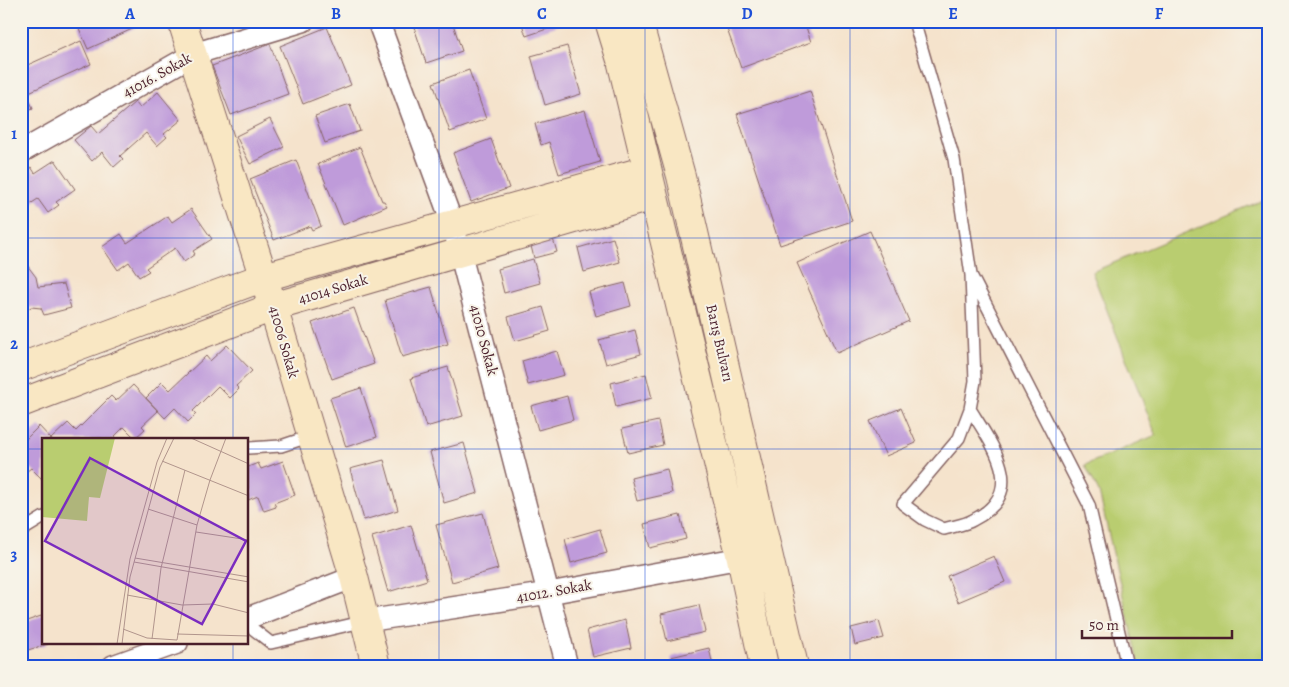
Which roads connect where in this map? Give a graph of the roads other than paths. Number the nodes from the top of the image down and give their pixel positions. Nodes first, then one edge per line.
1 (182, 21) edge
2 (304, 21) edge
3 (378, 21) edge
4 (609, 21) edge
5 (638, 21) edge
6 (914, 21) edge
7 (194, 54) junction
8 (21, 152) edge
9 (681, 176) junction
10 (650, 183) junction
11 (457, 238) junction
12 (971, 275) junction
13 (264, 277) junction
14 (274, 307) junction
15 (21, 367) edge
16 (21, 403) edge
17 (970, 409) junction
18 (311, 436) junction
19 (249, 448) edge
20 (42, 518) edge
21 (21, 531) edge
22 (769, 552) junction
23 (741, 558) junction
24 (354, 577) junction
25 (549, 593) junction
26 (249, 618) edge
27 (366, 621) junction
28 (249, 626) edge
29 (174, 644) edge
30 (113, 666) edge
31 (376, 666) edge
32 (567, 666) edge
33 (764, 666) edge
34 (794, 666) edge
35 (1127, 666) edge

1 - 7 street, 41006 Sokak
2 - 7 street, 41016. Sokak
3 - 11 street, 41010 Sokak
4 - 10 street, Barış Bulvarı
5 - 9 street, Barış Bulvarı
6 - 12 lane
7 - 8 street, 41016. Sokak
7 - 13 street, 41006 Sokak
9 - 10 street, 41014 Sokak
9 - 22 street, Barış Bulvarı
10 - 11 street, 41014 Sokak
10 - 23 street, Barış Bulvarı
11 - 13 street, 41014 Sokak
11 - 14 street, 41014 Sokak
11 - 25 street, 41010 Sokak
12 - 17 lane
12 - 35 lane
13 - 14 street, 41006 Sokak
13 - 15 street, 41014 Sokak
14 - 16 street, 41014 Sokak
14 - 18 street, 41006 Sokak
17 - 17 lane
18 - 19 lane
18 - 24 street, 41006 Sokak
20 - 21 lane
22 - 23 street
22 - 34 street, Barış Bulvarı
23 - 25 street, 41012. Sokak
23 - 33 street, Barış Bulvarı
24 - 26 street
24 - 27 street, 41006 Sokak
25 - 27 street, 41012. Sokak
25 - 32 street, 41010 Sokak
27 - 28 lane
27 - 31 street, 41006 Sokak
29 - 30 street

